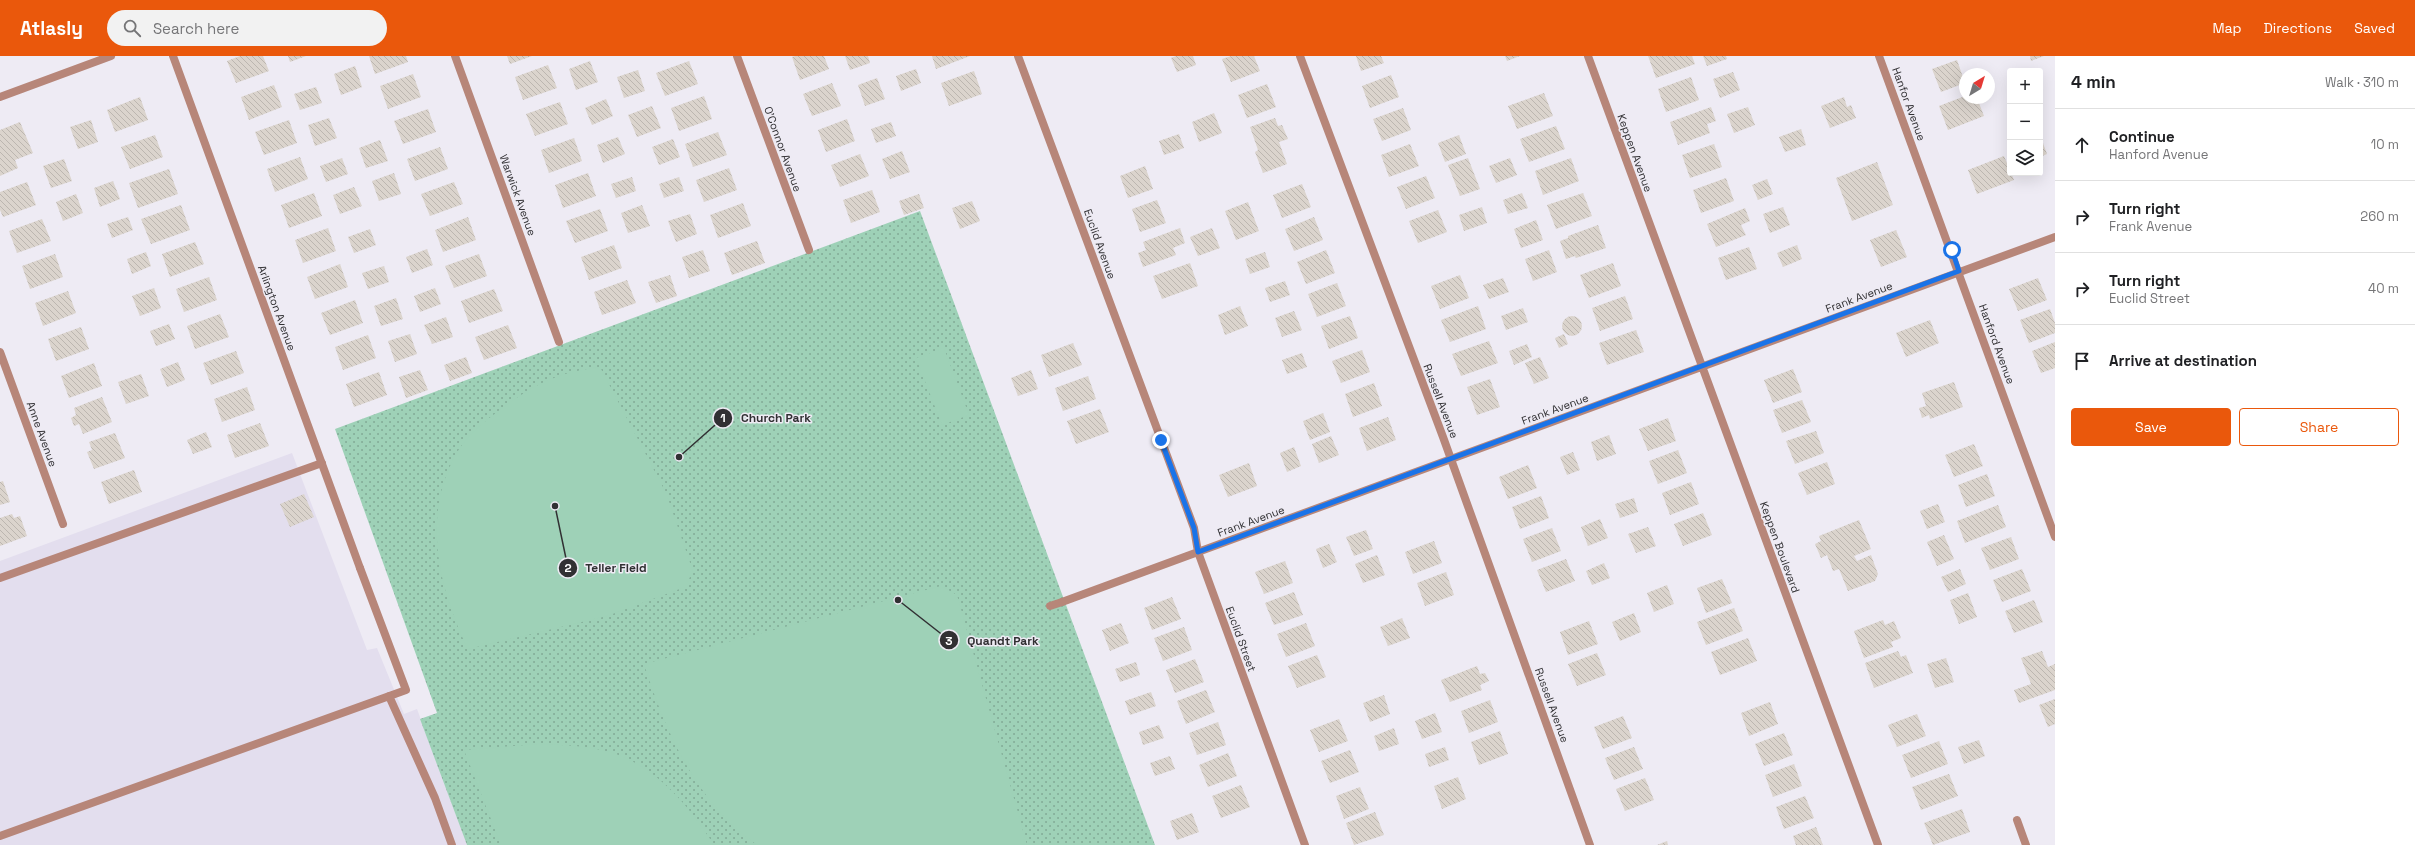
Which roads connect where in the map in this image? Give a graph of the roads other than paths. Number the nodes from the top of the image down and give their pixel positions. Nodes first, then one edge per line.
1 (111, 56) edge
2 (173, 56) edge
3 (455, 56) edge
4 (737, 56) edge
5 (1018, 56) edge
6 (1300, 56) edge
7 (1588, 56) edge
8 (1880, 56) edge
9 (0, 97) edge
10 (1917, 159) joint
11 (2055, 237) edge
12 (809, 250) dead end
13 (1661, 257) joint
14 (1959, 271) junction
15 (559, 342) dead end
16 (0, 352) edge
17 (1702, 367) junction
18 (1161, 440) joint
19 (1451, 458) junction
20 (322, 463) junction
21 (63, 524) dead end
22 (2055, 537) edge
23 (1198, 552) junction
24 (0, 578) edge
25 (1050, 606) dead end
26 (389, 696) junction
27 (2017, 820) dead end
28 (0, 836) edge
29 (452, 845) edge
30 (1305, 845) edge
31 (1590, 845) edge
32 (1878, 845) edge
33 (2026, 845) edge

1 - 9 street
2 - 20 street, Arlington Avenue
3 - 15 street, Warwick Avenue
4 - 12 street, O'Connor Avenue
5 - 18 street, Euclid Avenue
6 - 19 street, Russell Avenue
7 - 13 street, Keppen Avenue
8 - 10 street, Hanfor Avenue
10 - 14 street, Hanford Avenue
11 - 14 street, Frank Avenue
13 - 17 street, Keppen Boulevard
14 - 17 street, Frank Avenue
14 - 22 street, Hanford Avenue
16 - 21 street, Anne Avenue
17 - 19 street, Frank Avenue
17 - 32 street, Keppen Boulevard
18 - 23 street, Euclid Street
19 - 23 street, Frank Avenue
19 - 31 street, Russell Avenue
20 - 24 street
20 - 26 street, Arlington Avenue
23 - 25 street, Frank Avenue
23 - 30 street, Euclid Street
26 - 28 street
26 - 29 street
27 - 33 street

